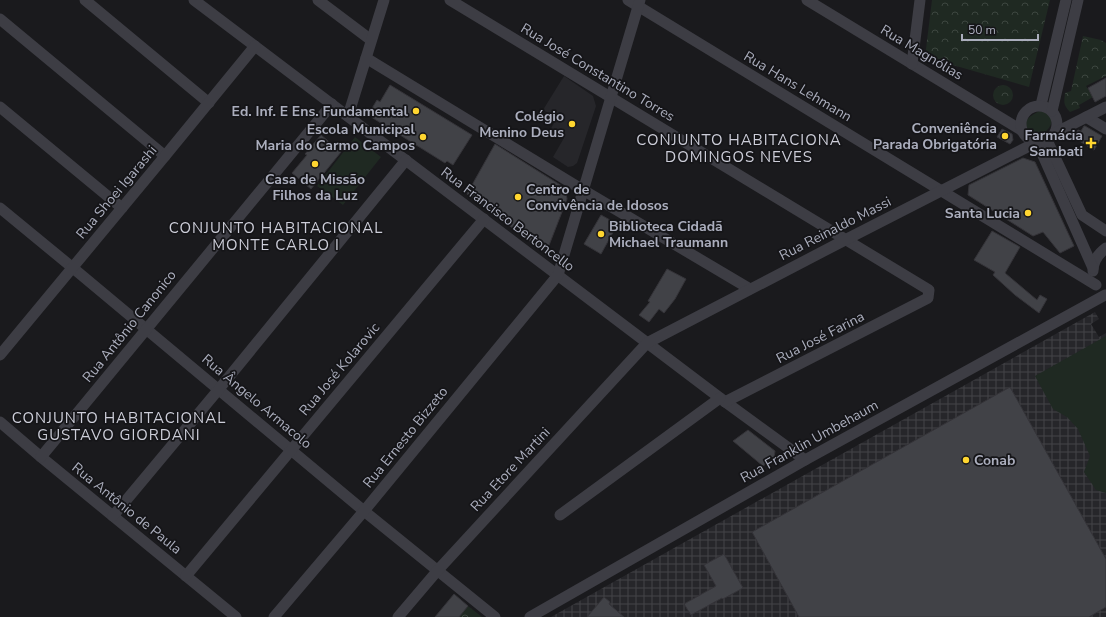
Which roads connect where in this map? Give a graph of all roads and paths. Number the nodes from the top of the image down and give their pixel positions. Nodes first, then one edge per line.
1 (86, 0) edge
2 (194, 0) edge
3 (318, 0) edge
4 (384, 0) edge
5 (450, 0) edge
6 (628, 0) edge
7 (807, 0) edge
8 (920, 0) edge
9 (1066, 0) edge
10 (1078, 0) edge
11 (640, 3) edge
12 (0, 19) edge
13 (371, 40) junction
14 (255, 46) junction
15 (366, 58) junction
16 (912, 64) junction
17 (610, 97) junction
18 (209, 103) junction
19 (332, 104) junction
20 (1041, 105) junction
21 (0, 107) edge
22 (1106, 107) edge
23 (1052, 111) junction
24 (348, 116) junction
25 (1086, 117) junction
26 (1106, 129) edge
27 (1021, 130) junction
28 (1046, 139) junction
29 (165, 156) junction
30 (406, 160) junction
31 (583, 190) junction
32 (942, 191) junction
33 (122, 208) junction
34 (0, 209) edge
35 (484, 219) junction
36 (1106, 231) edge
37 (845, 240) junction
38 (1106, 248) edge
39 (73, 268) junction
40 (1093, 268) junction
41 (558, 275) junction
42 (1096, 285) junction
43 (750, 289) junction
44 (1105, 295) edge
45 (928, 298) joint
46 (146, 329) junction
47 (647, 343) junction
48 (0, 355) edge
49 (219, 389) junction
50 (723, 400) junction
51 (0, 422) edge
52 (292, 449) junction
53 (41, 457) junction
54 (805, 460) junction
55 (364, 511) junction
56 (560, 515) dead end
57 (113, 516) junction
58 (438, 570) junction
59 (186, 576) junction
60 (236, 617) edge
61 (274, 617) edge
62 (398, 617) edge
63 (495, 617) edge
64 (530, 617) edge

1 - 18 street
2 - 14 street, Rua Francisco Bertoncello
3 - 13 street
4 - 13 street
5 - 17 street, Rua José Constantino Torres
6 - 11 street, Rua Hans Lehmann
7 - 16 street, Rua Magnólias
8 - 16 street
9 - 20 street
10 - 23 street
11 - 17 street
11 - 32 street, Rua Hans Lehmann
12 - 29 street
13 - 15 street
14 - 18 street, Rua Shoei Igarashi
14 - 19 street, Rua Francisco Bertoncello
15 - 24 street
15 - 31 street
16 - 27 street, Rua Magnólias
17 - 31 street
17 - 37 street, Rua José Constantino Torres
18 - 29 street, Rua Shoei Igarashi
19 - 24 street, Rua Francisco Bertoncello
19 - 46 street, Rua Antônio Canonico
20 - 23 street
20 - 27 street
21 - 33 street
22 - 25 street, Rua Reinaldo Massi
23 - 28 street
24 - 30 street, Rua Francisco Bertoncello
25 - 26 street
25 - 28 street, Rua Reinaldo Massi
27 - 28 street
28 - 32 street, Rua Reinaldo Massi
28 - 36 street
28 - 40 street
29 - 33 street, Rua Shoei Igarashi
30 - 35 street, Rua Francisco Bertoncello
30 - 49 street
31 - 41 street
31 - 43 street
32 - 37 street, Rua Reinaldo Massi
32 - 42 street, Rua Hans Lehmann
33 - 39 street, Rua Shoei Igarashi
34 - 39 street, Rua Ângelo Armacolo
35 - 41 street, Rua Francisco Bertoncello
35 - 52 street, Rua José Kolarovic
37 - 43 street, Rua Reinaldo Massi
37 - 45 street, Rua José Constantino Torres
38 - 40 street
39 - 46 street, Rua Ângelo Armacolo
39 - 48 street, Rua Shoei Igarashi
40 - 42 street
41 - 47 street, Rua Francisco Bertoncello
41 - 55 street, Rua Ernesto Bizzeto
42 - 44 street, Rua Hans Lehmann
43 - 47 street, Rua Reinaldo Massi
44 - 54 street, Rua Franklin Umbehaum
45 - 50 street, Rua José Farina
46 - 49 street, Rua Ângelo Armacolo
46 - 53 street, Rua Antônio Canonico
47 - 50 street, Rua Francisco Bertoncello
47 - 58 street, Rua Etore Martini
49 - 52 street, Rua Ângelo Armacolo
49 - 57 street
50 - 54 street, Rua Francisco Bertoncello
50 - 56 street, Rua José Farina
51 - 53 street, Rua Antônio de Paula
52 - 55 street, Rua Ângelo Armacolo
52 - 59 street, Rua José Kolarovic
53 - 57 street, Rua Antônio de Paula
54 - 64 street, Rua Franklin Umbehaum
55 - 58 street, Rua Ângelo Armacolo
55 - 61 street, Rua Ernesto Bizzeto
57 - 59 street, Rua Antônio de Paula
58 - 62 street, Rua Etore Martini
58 - 63 street, Rua Ângelo Armacolo
59 - 60 street, Rua Antônio de Paula

